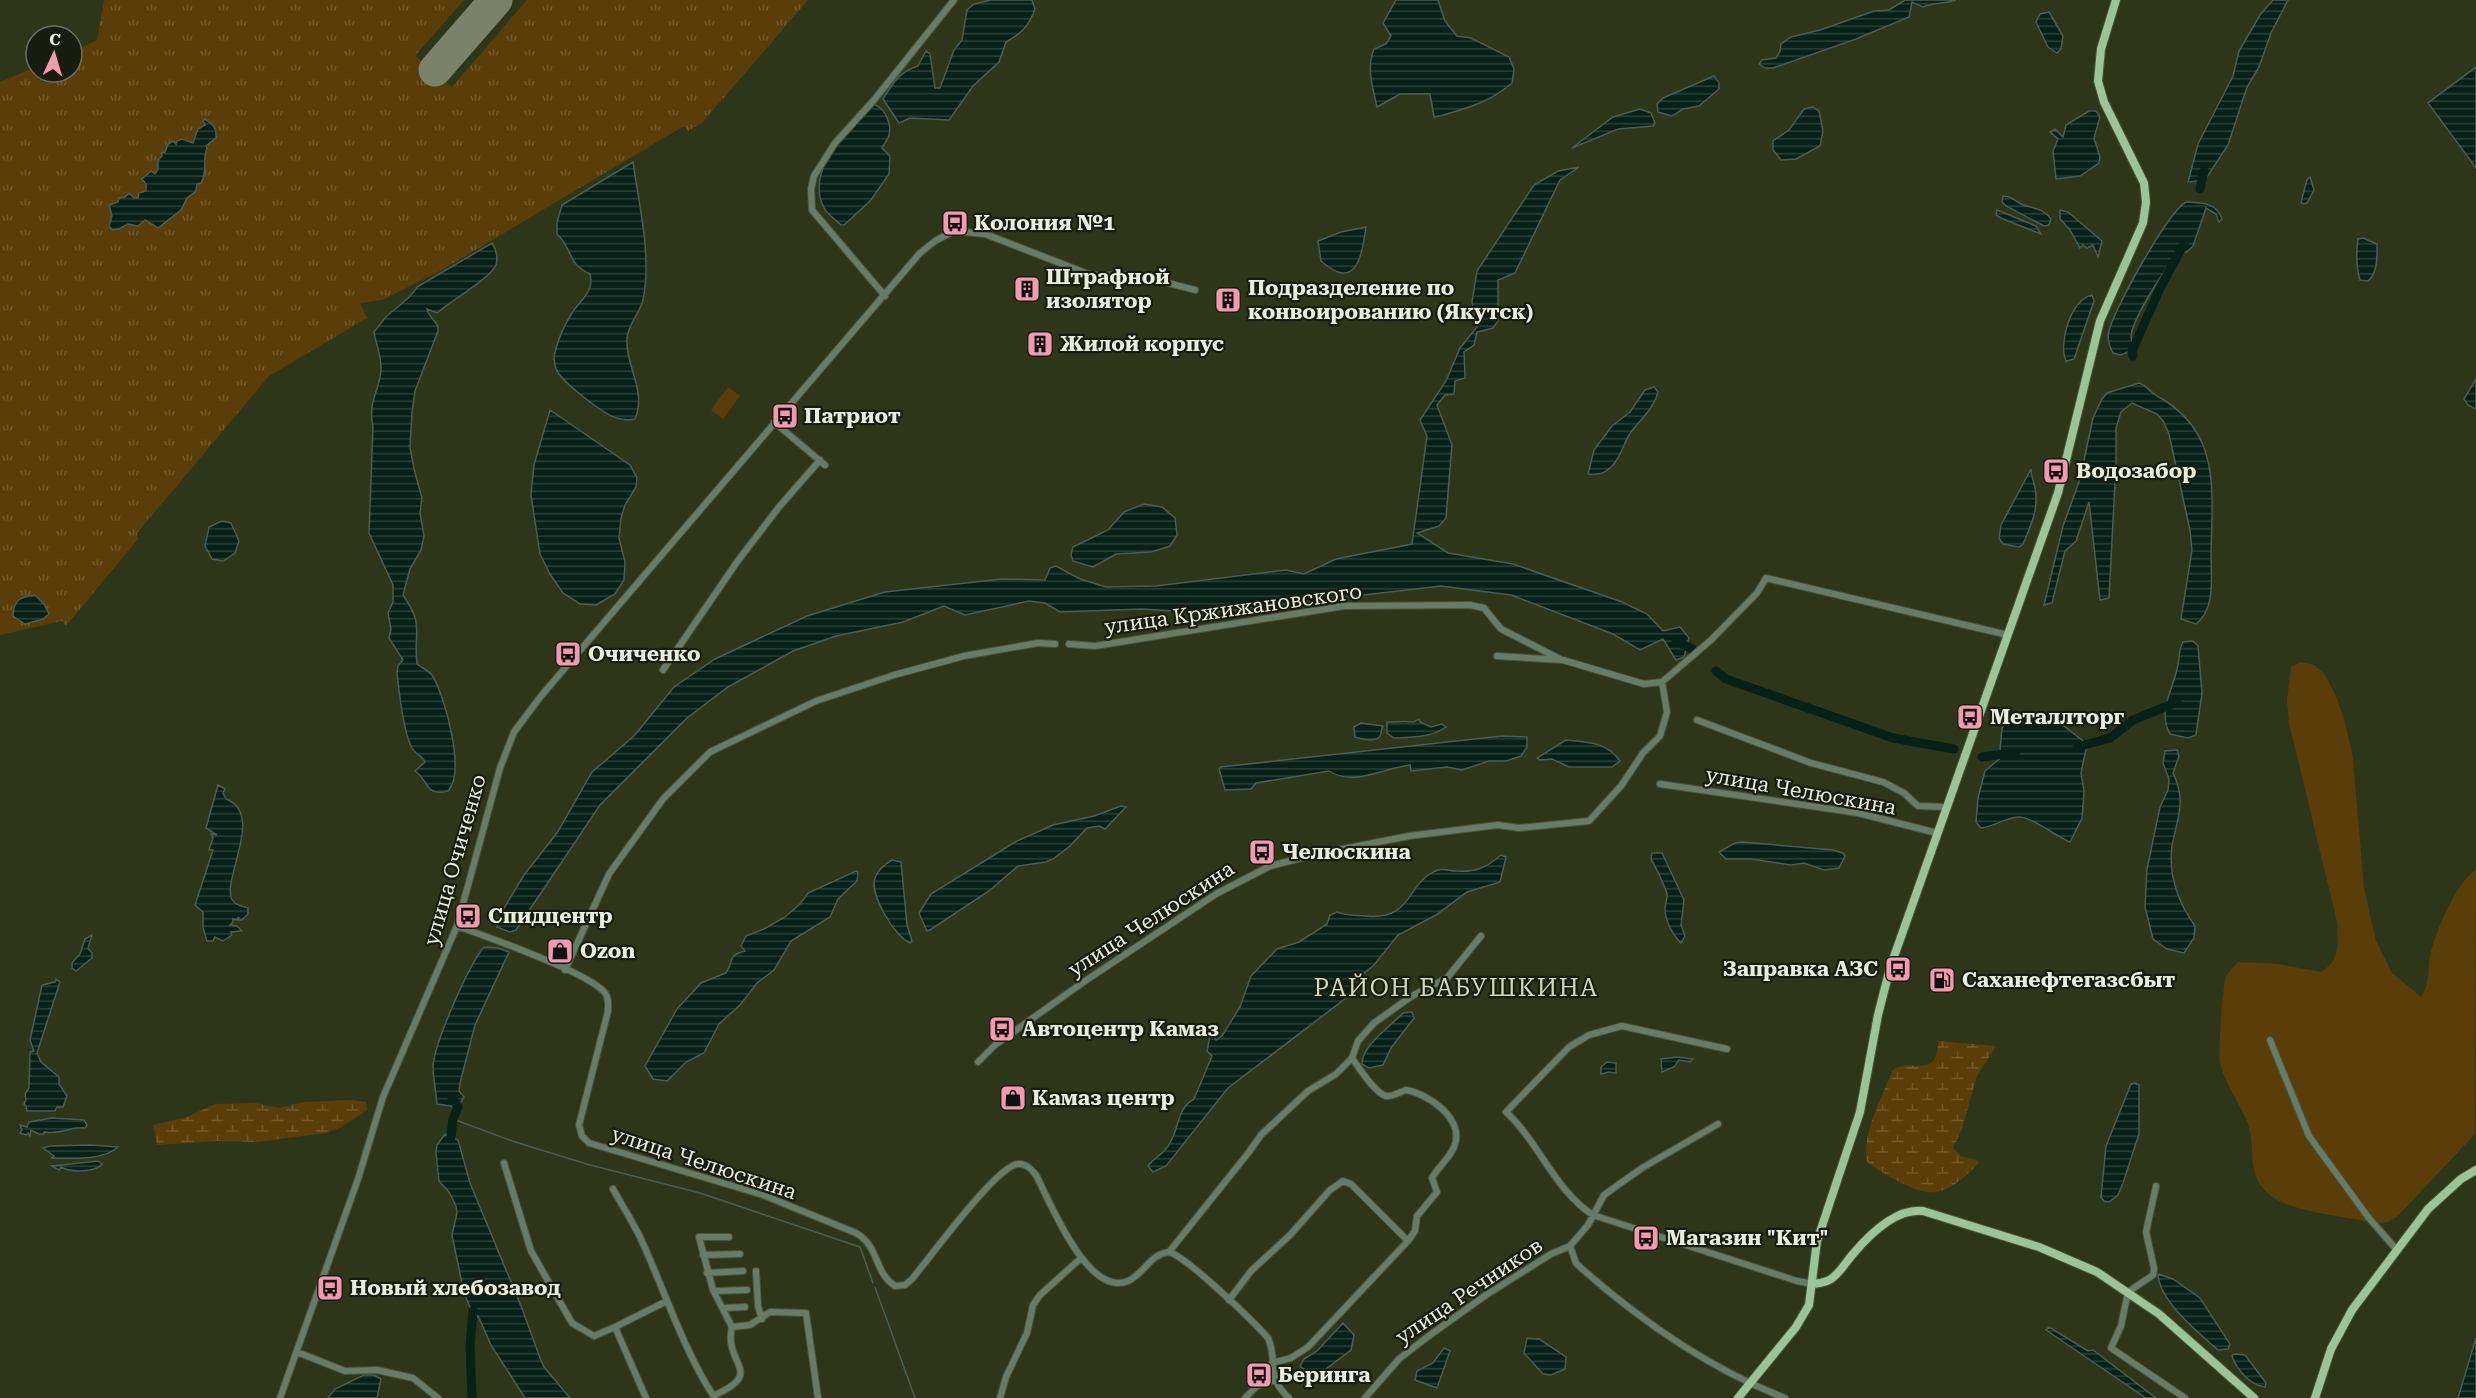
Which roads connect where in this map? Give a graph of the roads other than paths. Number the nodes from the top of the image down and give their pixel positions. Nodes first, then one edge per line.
1 (954, 0) edge
2 (2116, 0) edge
3 (1195, 290) dead end
4 (885, 296) junction
5 (776, 420) junction
6 (2008, 634) junction
7 (1054, 644) dead end
8 (1069, 644) dead end
9 (1497, 656) dead end
10 (1563, 660) junction
11 (663, 670) dead end
12 (1662, 682) junction
13 (1697, 720) dead end
14 (1660, 784) dead end
15 (1946, 807) junction
16 (1936, 833) junction
17 (457, 926) junction
18 (1481, 936) dead end
19 (565, 969) junction
20 (2270, 1040) dead end
21 (1726, 1049) dead end
22 (1352, 1058) junction
23 (978, 1062) dead end
24 (1718, 1124) dead end
25 (504, 1163) dead end
26 (2476, 1170) edge
27 (2156, 1186) dead end
28 (613, 1189) dead end
29 (1593, 1215) junction
30 (729, 1237) dead end
31 (1408, 1241) junction
32 (1570, 1246) junction
33 (2396, 1249) junction
34 (1169, 1252) junction
35 (740, 1254) dead end
36 (703, 1256) junction
37 (1081, 1258) junction
38 (743, 1271) dead end
39 (756, 1272) dead end
40 (707, 1273) junction
41 (1813, 1284) junction
42 (747, 1290) dead end
43 (715, 1291) junction
44 (2128, 1292) junction
45 (1229, 1300) junction
46 (667, 1301) junction
47 (745, 1307) dead end
48 (724, 1308) junction
49 (762, 1319) junction
50 (615, 1327) junction
51 (732, 1327) junction
52 (297, 1352) junction
53 (1272, 1363) junction
54 (1274, 1380) junction
55 (1749, 1384) junction
56 (1000, 1396) edge
57 (713, 1397) edge
58 (280, 1398) edge
59 (438, 1398) edge
60 (646, 1398) edge
61 (818, 1398) edge
62 (1245, 1398) edge
63 (1288, 1398) edge
64 (1365, 1398) edge
65 (1738, 1398) edge
66 (1785, 1398) edge
67 (2185, 1398) edge
68 (2254, 1398) edge
69 (2315, 1398) edge

1 - 4 street
2 - 6 main road
3 - 4 street, улица Очиченко
4 - 5 street, улица Очиченко
5 - 11 street
5 - 17 street, улица Очиченко
6 - 12 street
6 - 15 main road
7 - 19 street
8 - 10 street, улица Кржижановского
9 - 10 street, улица Кржижановского
10 - 12 street, улица Кржижановского
12 - 23 street, улица Челюскина
13 - 15 street, улица Челюскина
14 - 16 street, улица Челюскина
15 - 16 main road
16 - 41 main road
17 - 19 street
17 - 52 street, улица Очиченко
18 - 22 street, улица Челюскина
19 - 37 street, улица Челюскина
20 - 33 street
21 - 29 street
22 - 31 street
22 - 34 street, улица Челюскина
24 - 29 street, улица Речников
25 - 50 street
26 - 33 main road
27 - 44 street
28 - 46 street
29 - 32 street, улица Речников
29 - 41 street
30 - 36 street
31 - 45 street
31 - 53 street
32 - 55 street
32 - 64 street, улица Речников
33 - 69 main road
34 - 37 street, улица Челюскина
34 - 45 street
35 - 36 street
36 - 40 street
37 - 56 street
38 - 40 street
39 - 49 street
40 - 43 street
41 - 44 main road
41 - 55 main road
42 - 43 street
43 - 48 street
44 - 67 street
44 - 68 main road
45 - 53 street
46 - 50 street
46 - 57 street
47 - 48 street
48 - 51 street
49 - 51 street
49 - 61 street
50 - 60 street
51 - 57 street
52 - 58 street, улица Очиченко
52 - 59 street
53 - 54 street
54 - 62 street
54 - 63 street
55 - 65 main road
55 - 66 street

